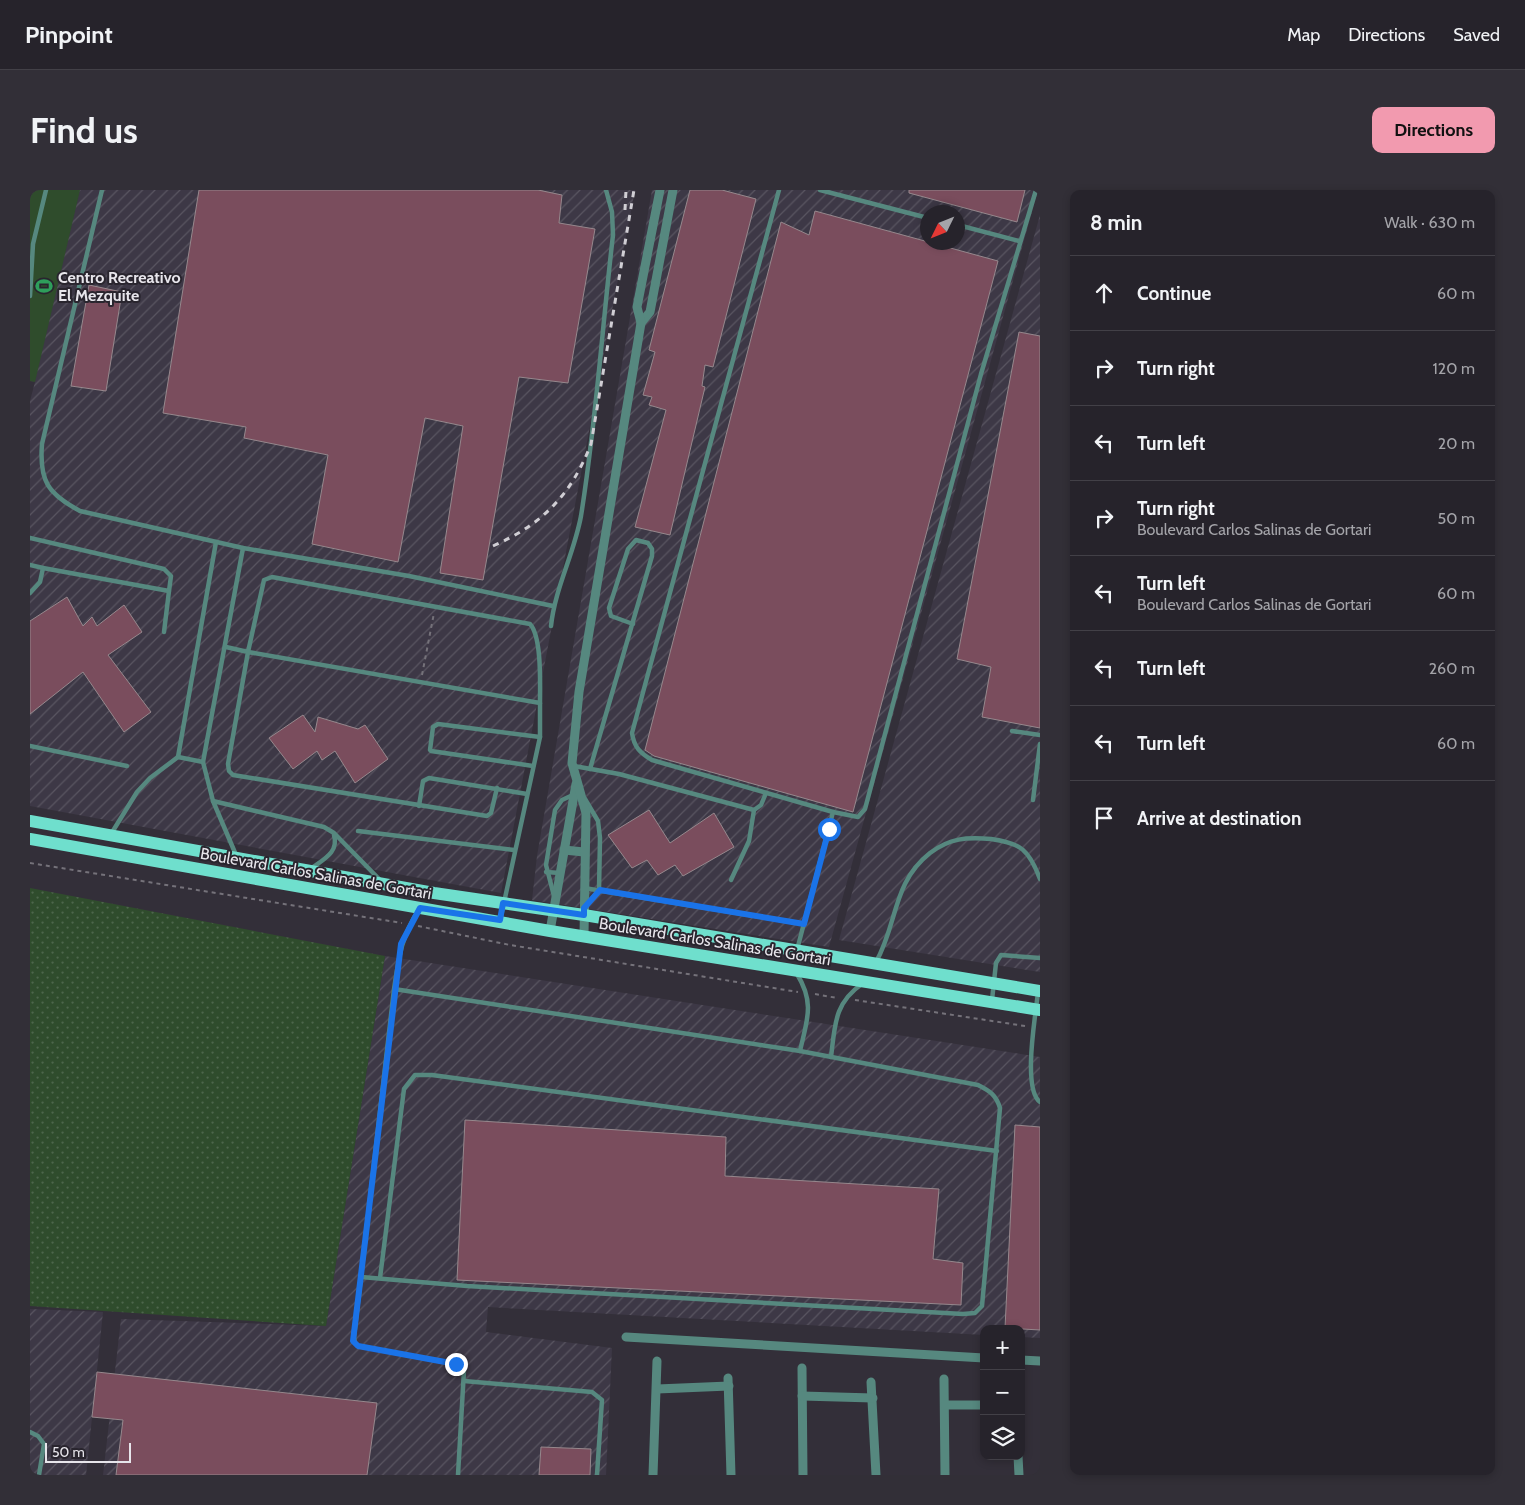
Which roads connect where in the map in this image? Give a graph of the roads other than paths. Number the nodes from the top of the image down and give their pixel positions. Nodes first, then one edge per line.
1 (46, 190) edge
2 (102, 190) edge
3 (606, 190) edge
4 (660, 190) edge
5 (673, 190) edge
6 (779, 190) edge
7 (820, 190) edge
8 (1036, 190) edge
9 (920, 216) edge
10 (965, 227) edge
11 (1019, 241) junction
12 (30, 296) edge
13 (641, 323) junction
14 (30, 538) edge
15 (216, 542) junction
16 (244, 548) junction
17 (30, 565) edge
18 (42, 568) junction
19 (169, 591) junction
20 (30, 593) edge
21 (553, 606) junction
22 (633, 624) junction
23 (551, 626) dead end
24 (164, 632) dead end
25 (226, 647) junction
26 (248, 652) junction
27 (540, 703) junction
28 (1012, 731) dead end
29 (1040, 735) edge
30 (540, 737) junction
31 (1040, 744) edge
32 (30, 746) edge
33 (178, 758) junction
34 (203, 762) junction
35 (127, 766) dead end
36 (533, 766) junction
37 (572, 766) junction
38 (590, 769) junction
39 (497, 788) junction
40 (766, 793) junction
41 (527, 794) junction
42 (578, 794) junction
43 (1033, 800) dead end
44 (213, 801) junction
45 (418, 806) junction
46 (754, 810) junction
47 (833, 812) junction
48 (30, 821) edge
49 (358, 831) dead end
50 (334, 833) junction
51 (110, 835) junction
52 (30, 839) edge
53 (514, 850) junction
54 (564, 850) junction
55 (584, 852) junction
56 (236, 856) junction
57 (309, 870) junction
58 (546, 872) junction
59 (560, 873) junction
60 (1040, 879) edge
61 (730, 880) dead end
62 (383, 883) junction
63 (584, 888) junction
64 (600, 890) junction
65 (503, 903) junction
66 (554, 905) junction
67 (420, 908) junction
68 (584, 911) junction
69 (500, 920) junction
70 (804, 924) junction
71 (550, 931) junction
72 (584, 936) junction
73 (797, 951) junction
74 (1040, 958) edge
75 (875, 963) junction
76 (795, 970) junction
77 (865, 982) junction
78 (994, 983) junction
79 (394, 989) junction
80 (1039, 990) edge
81 (992, 1001) junction
82 (1038, 1009) edge
83 (800, 1051) junction
84 (831, 1057) junction
85 (1040, 1102) edge
86 (997, 1151) junction
87 (361, 1277) junction
88 (380, 1278) junction
89 (626, 1337) dead end
90 (980, 1358) edge
91 (1025, 1360) edge
92 (657, 1361) dead end
93 (1040, 1361) edge
94 (802, 1368) dead end
95 (944, 1379) dead end
96 (464, 1381) junction
97 (871, 1382) dead end
98 (657, 1389) junction
99 (802, 1396) junction
100 (873, 1398) junction
101 (945, 1405) junction
102 (980, 1405) edge
103 (30, 1432) edge
104 (1018, 1460) edge
105 (39, 1475) edge
106 (458, 1475) edge
107 (598, 1475) edge
108 (654, 1475) edge
109 (731, 1475) edge
110 (803, 1475) edge
111 (876, 1475) edge
112 (945, 1475) edge
113 (1019, 1475) edge

1 - 12 lane
2 - 15 lane
3 - 21 lane
4 - 13 street
5 - 13 street
6 - 40 lane
7 - 9 lane
8 - 11 lane
10 - 11 lane
11 - 47 lane
13 - 37 street
14 - 19 lane
15 - 16 lane
15 - 33 lane
16 - 21 lane
16 - 25 lane
17 - 18 lane
18 - 19 lane
18 - 20 lane
19 - 24 lane
21 - 23 lane
22 - 22 lane
22 - 38 lane
25 - 26 lane
25 - 34 lane
26 - 27 lane
26 - 27 lane
26 - 45 lane
27 - 30 lane
28 - 29 lane
30 - 36 lane
30 - 36 lane
31 - 43 lane
32 - 35 lane
33 - 34 lane
33 - 51 lane
34 - 44 lane
36 - 41 lane
37 - 38 lane
37 - 42 street
38 - 46 lane
39 - 41 lane
39 - 45 lane
39 - 45 lane
40 - 46 lane
40 - 47 lane
41 - 53 lane
42 - 54 street
42 - 55 street
42 - 58 lane
42 - 64 lane
44 - 50 lane
44 - 56 lane
46 - 61 lane
47 - 70 lane
48 - 51 main road, Boulevard Carlos Salinas de Gortari
49 - 53 lane
50 - 57 lane
50 - 62 lane
51 - 56 main road, Boulevard Carlos Salinas de Gortari
52 - 67 main road, Boulevard Carlos Salinas de Gortari
53 - 65 lane
54 - 55 street
54 - 59 street
55 - 63 street
56 - 57 main road, Boulevard Carlos Salinas de Gortari
57 - 62 main road, Boulevard Carlos Salinas de Gortari
58 - 59 lane
58 - 66 lane
59 - 66 street
60 - 75 lane
62 - 65 main road, Boulevard Carlos Salinas de Gortari
63 - 64 lane
63 - 68 street
64 - 68 lane
64 - 70 lane
65 - 66 main road, Boulevard Carlos Salinas de Gortari
65 - 69 lane
66 - 68 main road, Boulevard Carlos Salinas de Gortari
66 - 71 street
67 - 69 main road, Boulevard Carlos Salinas de Gortari
67 - 79 lane
68 - 72 street
68 - 73 main road, Boulevard Carlos Salinas de Gortari
69 - 71 main road, Boulevard Carlos Salinas de Gortari
70 - 73 lane
71 - 72 main road, Boulevard Carlos Salinas de Gortari
72 - 76 main road, Boulevard Carlos Salinas de Gortari
73 - 75 main road, Boulevard Carlos Salinas de Gortari
74 - 78 lane
75 - 78 main road, Boulevard Carlos Salinas de Gortari
76 - 77 main road, Boulevard Carlos Salinas de Gortari
76 - 83 lane
77 - 81 main road, Boulevard Carlos Salinas de Gortari
77 - 84 lane
78 - 80 main road, Boulevard Carlos Salinas de Gortari
78 - 81 lane
79 - 83 lane
79 - 87 lane
80 - 82 lane
81 - 82 main road, Boulevard Carlos Salinas de Gortari
82 - 85 lane
83 - 84 lane
84 - 86 lane
86 - 88 lane
86 - 88 lane
87 - 88 lane
87 - 96 lane
89 - 90 street
91 - 93 street
92 - 98 street
94 - 99 street
95 - 101 street
96 - 106 lane
96 - 107 lane
97 - 100 street
98 - 108 street
98 - 109 street
99 - 100 street
99 - 110 street
100 - 111 street
101 - 102 street
101 - 112 street
103 - 105 lane
104 - 113 street

